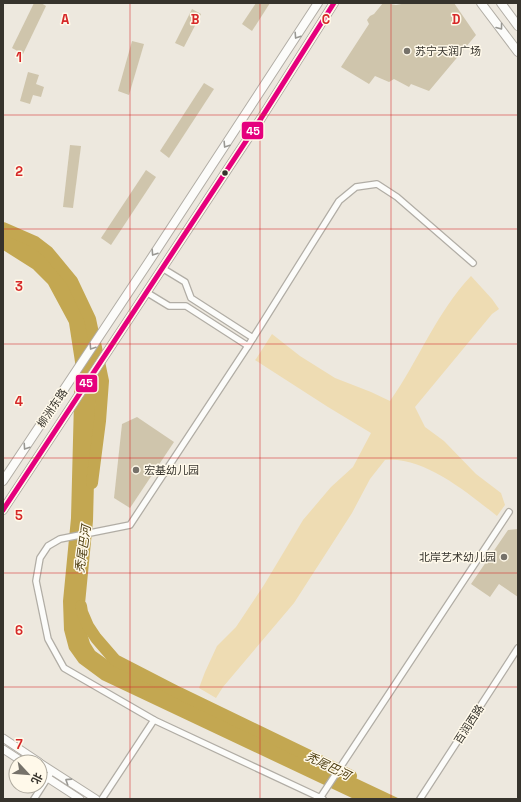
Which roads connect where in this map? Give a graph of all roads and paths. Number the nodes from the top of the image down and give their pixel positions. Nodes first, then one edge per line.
1 (334, 3) edge
2 (481, 3) edge
3 (501, 3) edge
4 (317, 5) edge
5 (518, 26) edge
6 (518, 52) edge
7 (474, 264) dead end
8 (162, 268) junction
9 (146, 292) junction
10 (253, 338) junction
11 (248, 346) junction
12 (3, 481) edge
13 (3, 510) edge
14 (509, 512) dead end
15 (518, 648) edge
16 (154, 720) junction
17 (3, 738) edge
18 (28, 754) edge
19 (48, 768) edge
20 (52, 771) junction
21 (48, 778) joint
22 (322, 798) edge
23 (80, 799) edge
24 (96, 799) edge
25 (102, 799) edge
26 (420, 799) edge

1 - 8 main road, 柳洲东路
2 -> 6 main road
3 - 5 main road
4 -> 12 main road, 柳洲东路
7 - 10 street
8 - 9 main road, 柳洲东路
8 - 10 street
9 - 11 street
9 - 13 main road, 柳洲东路
10 - 11 street
11 - 16 street
14 - 22 street
15 - 26 street, 百润西路
16 - 22 street
16 - 25 street
17 - 18 street
19 - 20 street
20 - 21 street
24 -> 20 street
21 - 23 street

